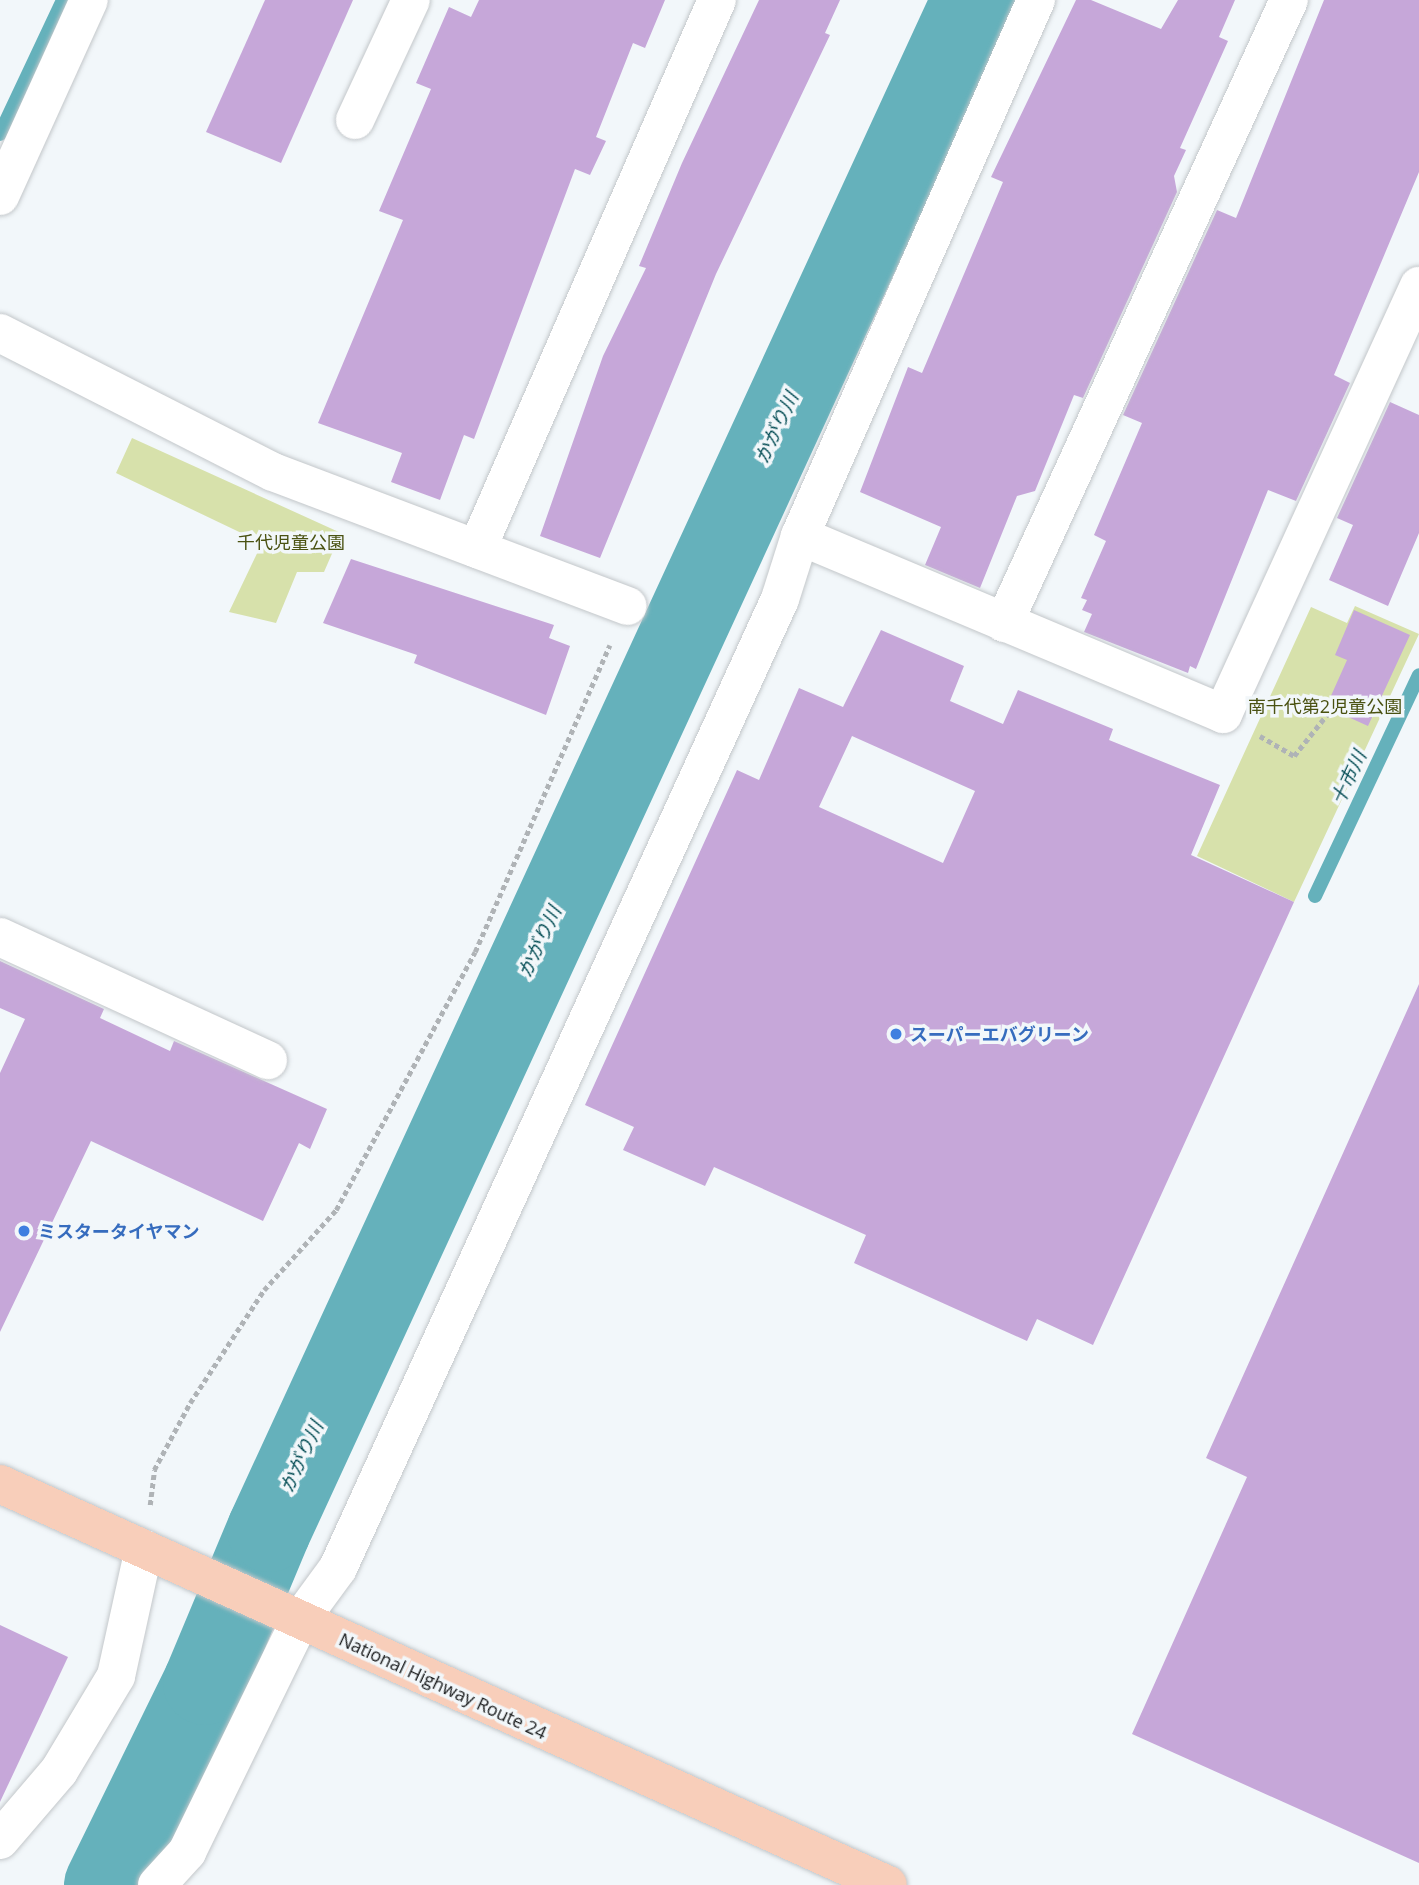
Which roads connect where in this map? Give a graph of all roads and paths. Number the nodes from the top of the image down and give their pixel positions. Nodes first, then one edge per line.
1 (89, 0) edge
2 (411, 0) edge
3 (717, 0) edge
4 (1036, 0) edge
5 (1289, 0) edge
6 (355, 120) dead end
7 (0, 196) edge
8 (1419, 286) edge
9 (0, 333) edge
10 (800, 536) junction
11 (477, 549) junction
12 (627, 606) joint
13 (1004, 623) junction
14 (1329, 712) dead end
15 (1223, 715) junction
16 (0, 937) edge
17 (268, 1060) dead end
18 (0, 1484) edge
19 (158, 1555) junction
20 (291, 1616) junction
21 (0, 1840) edge
22 (156, 1885) edge
23 (888, 1885) edge

1 - 7 street
2 - 6 street
3 - 11 street
4 - 10 street
5 - 13 street
8 - 15 street
9 - 11 street
10 - 13 street
10 - 20 street
11 - 12 street
12 - 19 path
13 - 15 street
14 - 15 path
16 - 17 street
18 - 19 highway, National Highway Route 24
19 - 20 highway, National Highway Route 24
19 - 21 street
20 - 22 street
20 - 23 highway, National Highway Route 24

